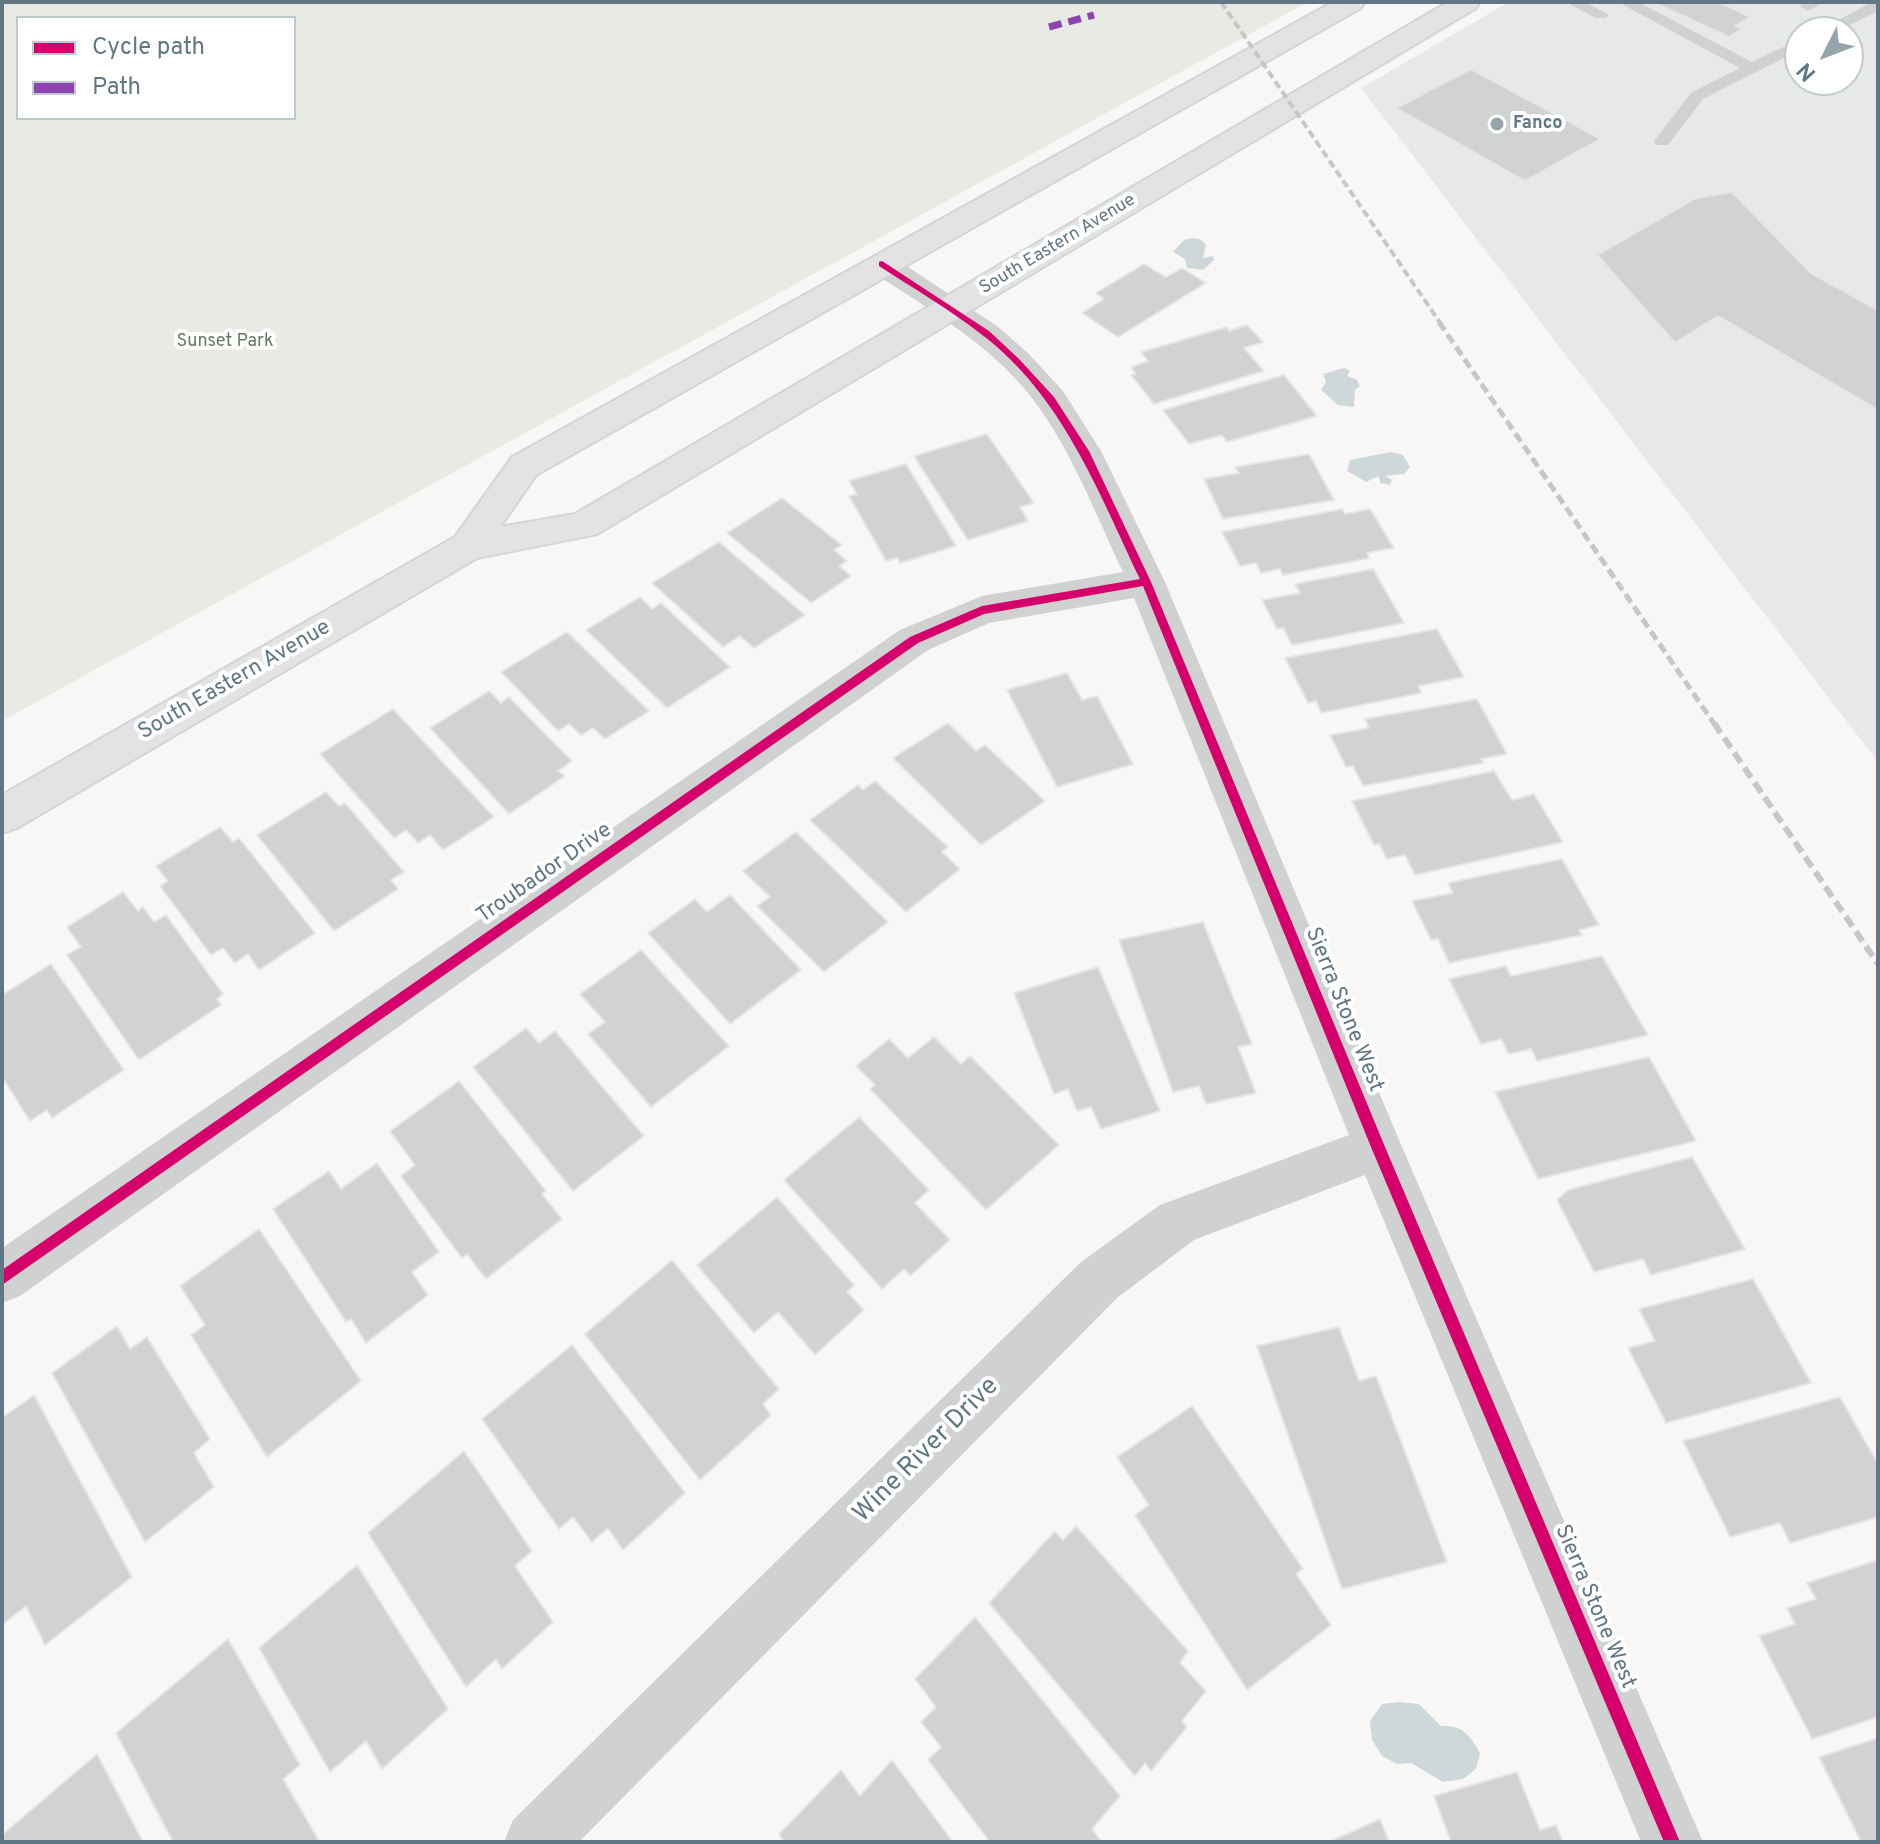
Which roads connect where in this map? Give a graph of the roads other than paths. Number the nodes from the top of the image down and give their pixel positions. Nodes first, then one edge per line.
1 (1352, 2) edge
2 (1467, 2) edge
3 (1573, 2) edge
4 (1626, 2) edge
5 (1878, 5) edge
6 (1601, 15) dead end
7 (1856, 16) edge
8 (1784, 52) edge
9 (1752, 68) junction
10 (1662, 141) dead end
11 (882, 264) junction
12 (950, 309) junction
13 (468, 546) junction
14 (1146, 582) junction
15 (2, 816) edge
16 (1378, 1147) junction
17 (2, 1278) edge
18 (535, 1842) edge
19 (1672, 1842) edge

1 - 11 main road, South Eastern Avenue
2 - 12 main road, South Eastern Avenue
3 - 6 lane
4 - 9 lane
5 - 7 lane
8 - 9 lane
9 - 10 lane
11 - 12 street, Sierra Stone West
11 - 13 main road, South Eastern Avenue
12 - 13 main road, South Eastern Avenue
12 - 14 street, Sierra Stone West
13 - 15 main road, South Eastern Avenue
14 - 16 street, Sierra Stone West
14 - 17 street, Troubador Drive
16 - 18 street, Wine River Drive
16 - 19 street, Sierra Stone West

